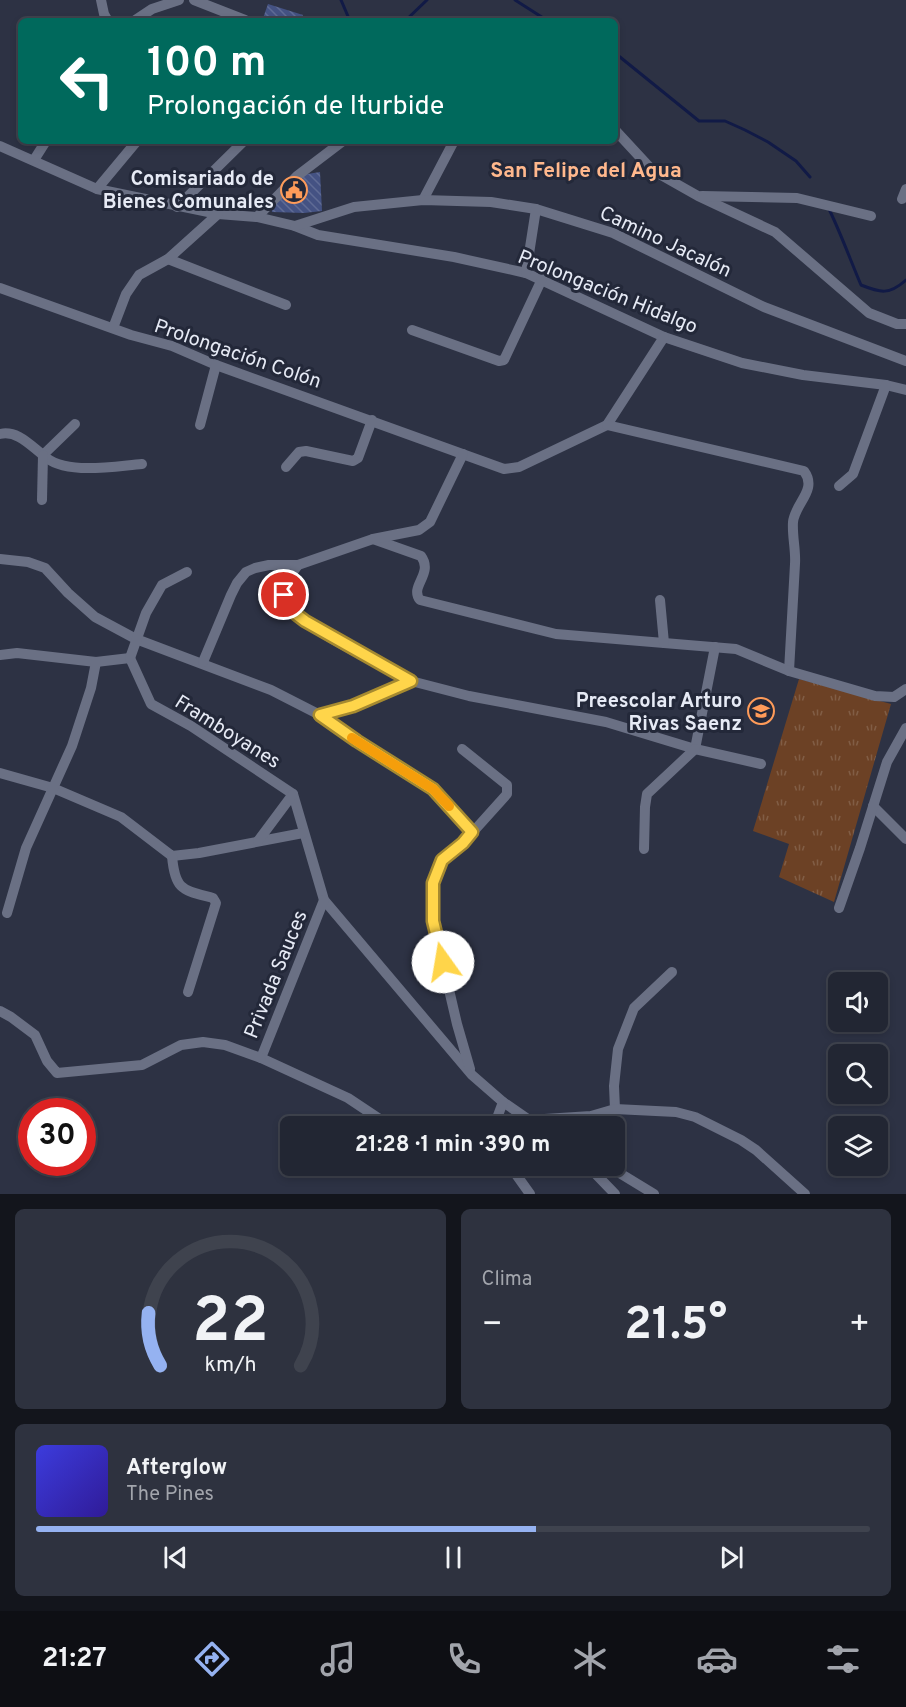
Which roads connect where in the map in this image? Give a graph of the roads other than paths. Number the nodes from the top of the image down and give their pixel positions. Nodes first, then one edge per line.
1 (101, 0) edge
2 (179, 0) edge
3 (194, 0) edge
4 (106, 18) edge
5 (138, 18) edge
6 (240, 18) edge
7 (618, 133) edge
8 (44, 144) edge
9 (134, 144) edge
10 (241, 144) edge
11 (339, 144) edge
12 (452, 144) edge
13 (0, 146) edge
14 (34, 160) junction
15 (97, 189) junction
16 (698, 196) junction
17 (423, 200) junction
18 (177, 207) junction
19 (536, 209) junction
20 (218, 214) junction
21 (871, 216) dead end
22 (257, 217) junction
23 (296, 226) junction
24 (168, 260) junction
25 (526, 273) junction
26 (542, 279) junction
27 (0, 288) edge
28 (286, 305) dead end
29 (906, 324) edge
30 (113, 328) junction
31 (412, 330) dead end
32 (664, 337) junction
33 (906, 361) edge
34 (216, 365) junction
35 (886, 385) junction
36 (906, 390) edge
37 (372, 420) junction
38 (75, 424) dead end
39 (607, 424) junction
40 (200, 425) dead end
41 (0, 434) edge
42 (43, 454) junction
43 (463, 454) junction
44 (142, 464) dead end
45 (286, 467) dead end
46 (839, 486) dead end
47 (42, 500) dead end
48 (373, 539) junction
49 (0, 559) edge
50 (298, 565) junction
51 (187, 572) dead end
52 (660, 600) dead end
53 (136, 639) junction
54 (664, 643) junction
55 (715, 647) junction
56 (0, 656) edge
57 (130, 658) junction
58 (96, 662) junction
59 (202, 662) junction
60 (789, 671) junction
61 (411, 681) junction
62 (906, 689) edge
63 (320, 715) junction
64 (906, 728) edge
65 (462, 749) dead end
66 (694, 749) junction
67 (761, 764) dead end
68 (0, 773) edge
69 (53, 788) junction
70 (293, 794) junction
71 (873, 806) junction
72 (472, 832) junction
73 (303, 833) junction
74 (906, 839) edge
75 (258, 841) junction
76 (644, 849) dead end
77 (172, 856) junction
78 (324, 900) junction
79 (839, 908) dead end
80 (7, 913) dead end
81 (672, 972) dead end
82 (188, 992) dead end
83 (0, 1011) edge
84 (261, 1058) junction
85 (472, 1075) junction
86 (503, 1102) junction
87 (615, 1109) junction
88 (375, 1116) edge
89 (498, 1116) edge
90 (522, 1116) edge
91 (591, 1116) edge
92 (517, 1176) edge
93 (598, 1176) edge
94 (624, 1176) edge
95 (530, 1194) edge
96 (615, 1194) edge
97 (654, 1194) edge
98 (805, 1194) edge

1 - 4 street
2 - 5 street
3 - 6 street
7 - 16 street
8 - 14 street
9 - 15 street
10 - 18 street
11 - 22 street
12 - 17 street
13 - 14 street, Prolongación Hidalgo
14 - 15 street, Prolongación Hidalgo
15 - 18 street, Prolongación Hidalgo
16 - 21 street
16 - 29 street
17 - 19 street, Camino Jacalón
17 - 23 street, Camino Jacalón
18 - 20 street, Prolongación Hidalgo
19 - 25 street
19 - 33 street, Camino Jacalón
20 - 22 street, Prolongación Hidalgo
20 - 24 street
22 - 23 street, Prolongación Hidalgo
23 - 25 street, Prolongación Hidalgo
24 - 28 street
24 - 30 street
25 - 26 street, Prolongación Hidalgo
26 - 31 street
26 - 32 street, Prolongación Hidalgo
27 - 30 street, Prolongación Colón
30 - 34 street, Prolongación Colón
32 - 35 street, Prolongación Hidalgo
32 - 39 street
34 - 37 street, Prolongación Colón
34 - 40 street
35 - 36 street, Prolongación Hidalgo
35 - 46 street
37 - 43 street, Prolongación Colón
37 - 45 street
38 - 42 street
39 - 43 street, Prolongación Colón
39 - 60 street
41 - 42 street
42 - 44 street
42 - 47 street
43 - 48 street
48 - 50 street
48 - 54 street
49 - 53 street
50 - 59 street
50 - 61 street
51 - 53 street
52 - 54 street
53 - 57 street
53 - 59 street
54 - 55 street
55 - 60 street
55 - 66 street
56 - 58 street
57 - 58 street
57 - 70 street, Framboyanes
58 - 69 street
59 - 63 street
60 - 62 street
61 - 63 street
61 - 66 street
63 - 72 street
64 - 71 street
65 - 72 street
66 - 67 street
66 - 76 street
68 - 69 street
69 - 77 street
69 - 80 street
70 - 73 street, Framboyanes
70 - 75 street
71 - 74 street
71 - 79 street
72 - 85 street
73 - 75 street
73 - 78 street, Framboyanes
75 - 77 street
77 - 82 street
78 - 84 street, Privada Sauces
78 - 85 street
81 - 87 street
83 - 84 street
84 - 88 street, Privada Sauces
85 - 86 street
86 - 89 street
86 - 90 street
87 - 91 street
87 - 98 street
92 - 95 street
93 - 96 street
94 - 97 street

